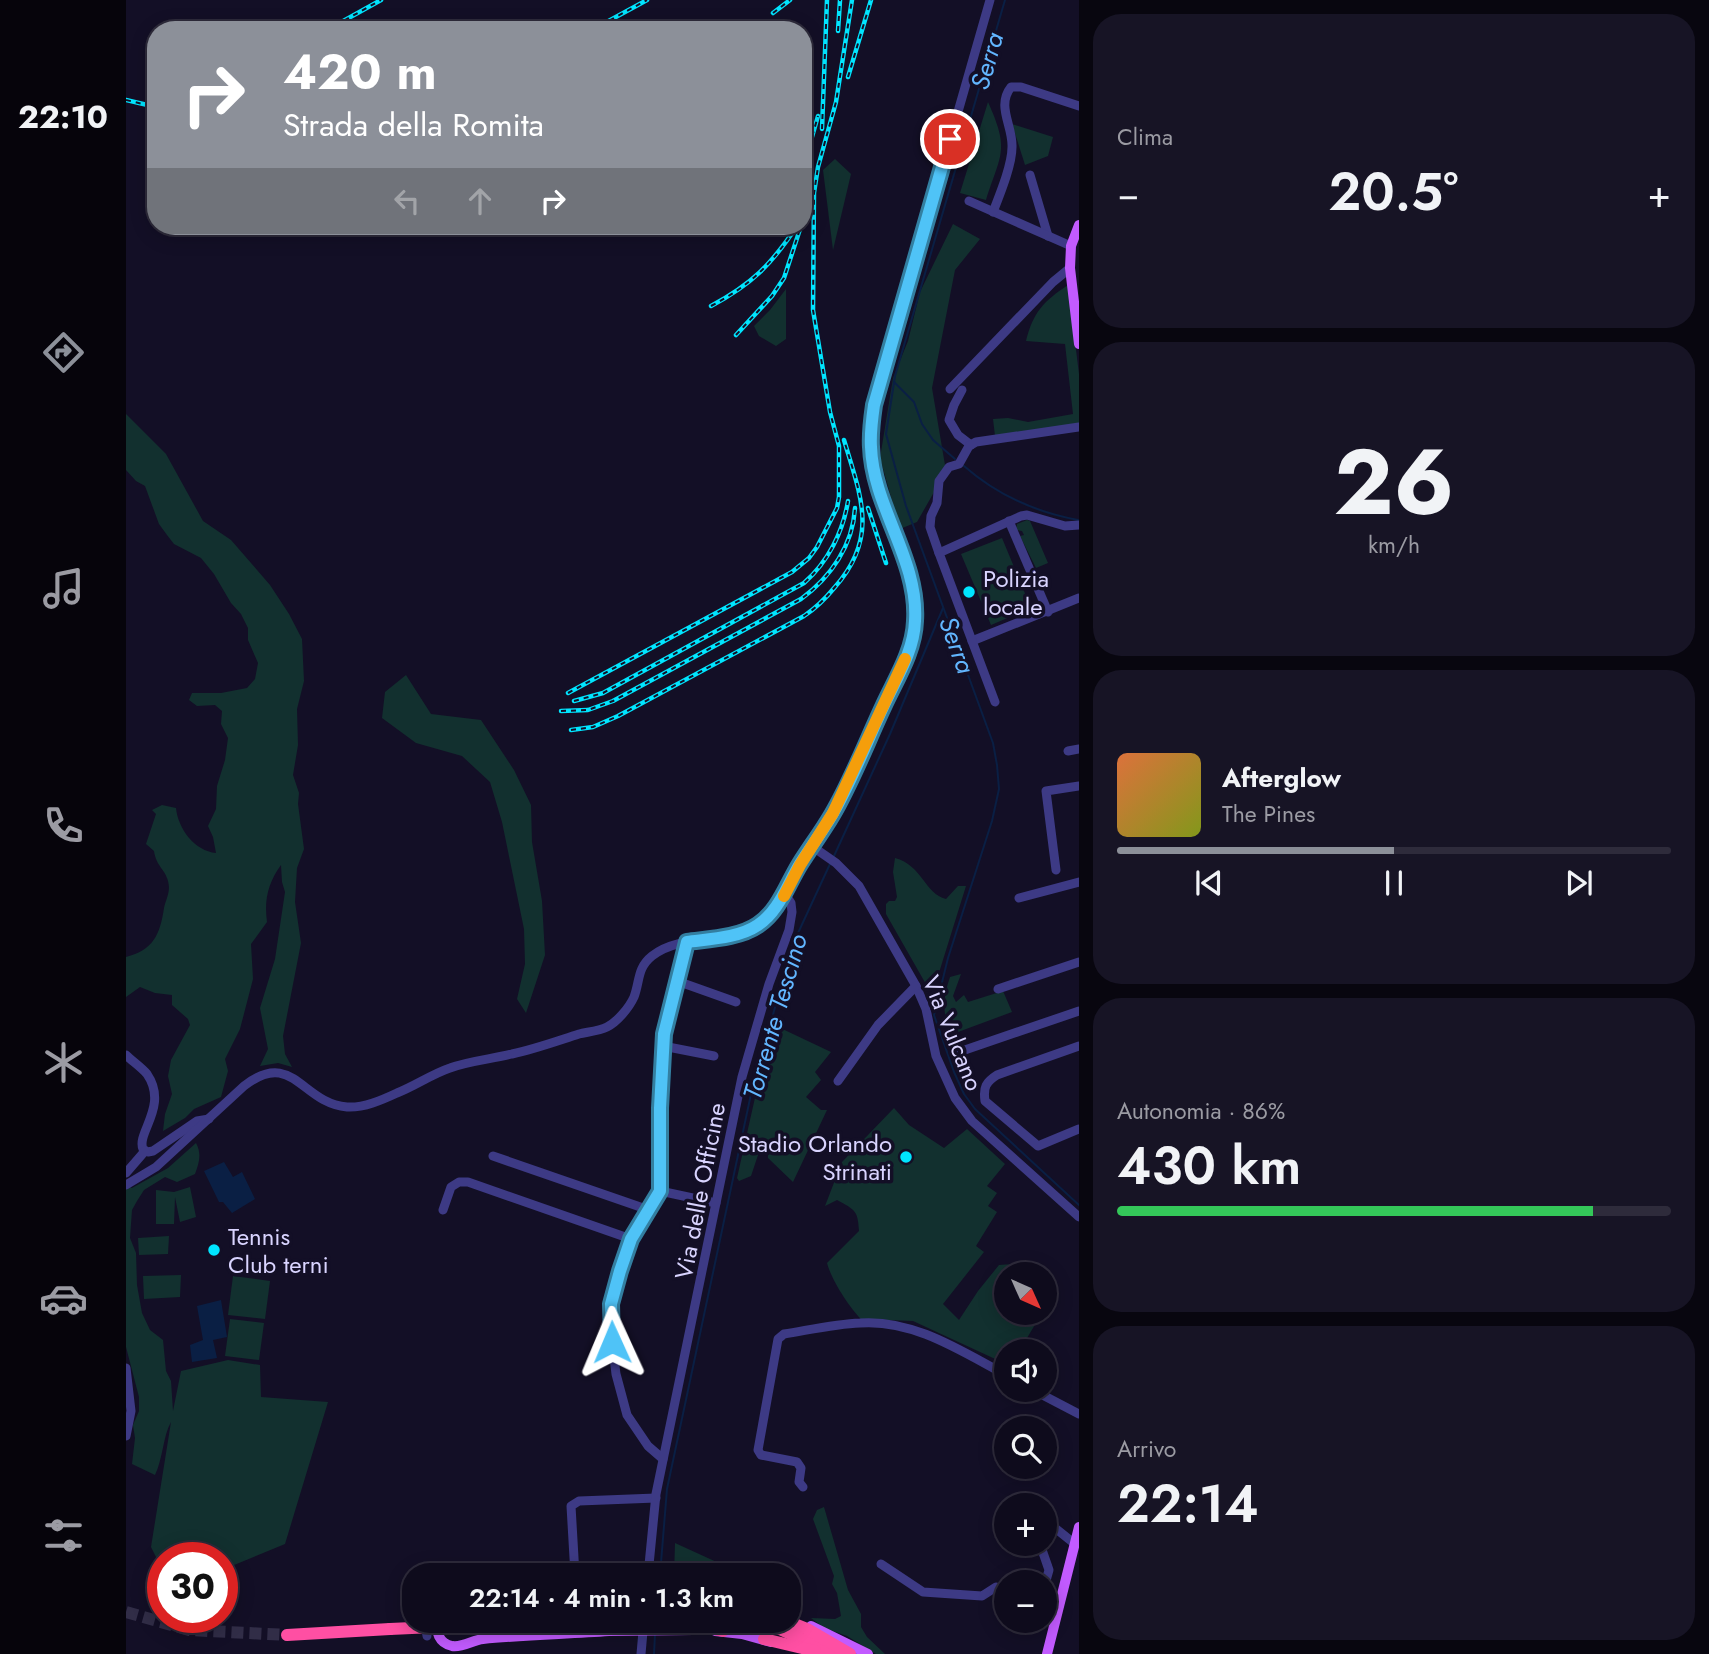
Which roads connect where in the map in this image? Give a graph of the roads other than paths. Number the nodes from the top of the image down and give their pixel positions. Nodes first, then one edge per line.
1 (990, 0) edge
2 (1079, 106) edge
3 (1030, 175) dead end
4 (969, 201) dead end
5 (993, 212) junction
6 (1079, 225) edge
7 (1048, 236) junction
8 (1071, 246) junction
9 (1070, 268) junction
10 (1079, 344) edge
11 (950, 389) dead end
12 (962, 390) dead end
13 (1079, 427) edge
14 (971, 445) junction
15 (1009, 521) junction
16 (1079, 525) edge
17 (939, 553) junction
18 (1079, 598) edge
19 (1048, 612) junction
20 (972, 641) junction
21 (995, 702) dead end
22 (1079, 749) edge
23 (1068, 751) dead end
24 (1079, 786) edge
25 (813, 847) junction
26 (1056, 870) dead end
27 (1079, 882) edge
28 (785, 894) junction
29 (1019, 898) dead end
30 (687, 942) junction
31 (1079, 962) edge
32 (677, 981) junction
33 (916, 986) junction
34 (998, 989) dead end
35 (736, 1002) dead end
36 (1079, 1011) edge
37 (663, 1046) junction
38 (1079, 1046) edge
39 (958, 1052) dead end
40 (126, 1055) edge
41 (714, 1056) dead end
42 (838, 1081) dead end
43 (209, 1119) junction
44 (1079, 1129) edge
45 (145, 1151) junction
46 (493, 1156) dead end
47 (126, 1173) edge
48 (126, 1185) edge
49 (660, 1191) junction
50 (716, 1202) junction
51 (649, 1209) junction
52 (443, 1210) dead end
53 (1079, 1217) edge
54 (631, 1239) junction
55 (126, 1368) edge
56 (994, 1369) edge
57 (128, 1402) edge
58 (1056, 1402) edge
59 (1079, 1414) edge
60 (126, 1436) edge
61 (663, 1459) junction
62 (803, 1487) dead end
63 (656, 1498) junction
64 (1079, 1527) edge
65 (1057, 1530) edge
66 (1075, 1544) junction
67 (574, 1563) edge
68 (649, 1563) edge
69 (881, 1564) dead end
70 (994, 1588) edge
71 (801, 1624) edge
72 (801, 1626) edge
73 (402, 1628) edge
74 (427, 1633) edge
75 (438, 1633) edge
76 (474, 1633) edge
77 (577, 1633) edge
78 (642, 1633) edge
79 (733, 1633) edge
80 (789, 1633) edge
81 (287, 1635) tunnel mouth
82 (427, 1636) dead end
83 (764, 1639) junction
84 (466, 1643) junction
85 (640, 1654) edge
86 (803, 1654) edge
87 (822, 1654) edge
88 (834, 1654) edge
89 (850, 1654) edge
90 (868, 1654) edge
91 (1047, 1654) edge

1 - 25 street
2 - 5 street
3 - 7 street
4 - 5 street
5 - 7 street
6 - 8 main road
7 - 8 street
8 - 9 main road
9 - 10 main road
9 - 11 street
12 - 14 street
13 - 14 street
14 - 17 street
15 - 16 street
15 - 17 street
15 - 19 street
17 - 20 street
18 - 19 street
19 - 20 street
20 - 21 street
22 - 23 street
24 - 26 street
25 - 28 street
25 - 33 street, Via Vulcano
27 - 29 street
28 - 30 street
28 - 50 street, Via delle Officine
30 - 32 street
30 - 43 street
31 - 34 street
32 - 35 street
32 - 37 street
33 - 42 street
33 - 53 street, Via Vulcano
36 - 39 street
37 - 41 street
37 - 49 street
38 - 44 street
40 - 45 street
43 - 45 street
43 - 48 street
45 - 47 street
46 - 51 street
49 - 50 street
49 - 51 street
50 - 61 street, Via delle Officine
51 - 54 street
52 - 54 street
54 - 61 street
55 - 57 street
56 - 62 street
57 - 60 street
58 - 59 street
61 - 63 street, Via delle Officine
63 - 67 street
63 - 68 street, Via delle Officine
64 - 66 main road
65 - 66 street
66 - 91 main road
69 - 70 street
71 - 90 main road
72 - 89 highway
73 - 81 highway, bridge
74 - 82 street
75 - 84 main road
76 - 84 main road
77 - 84 main road, bridge
78 - 85 street
79 - 83 main road
80 - 88 highway
83 - 86 main road
83 - 87 highway

